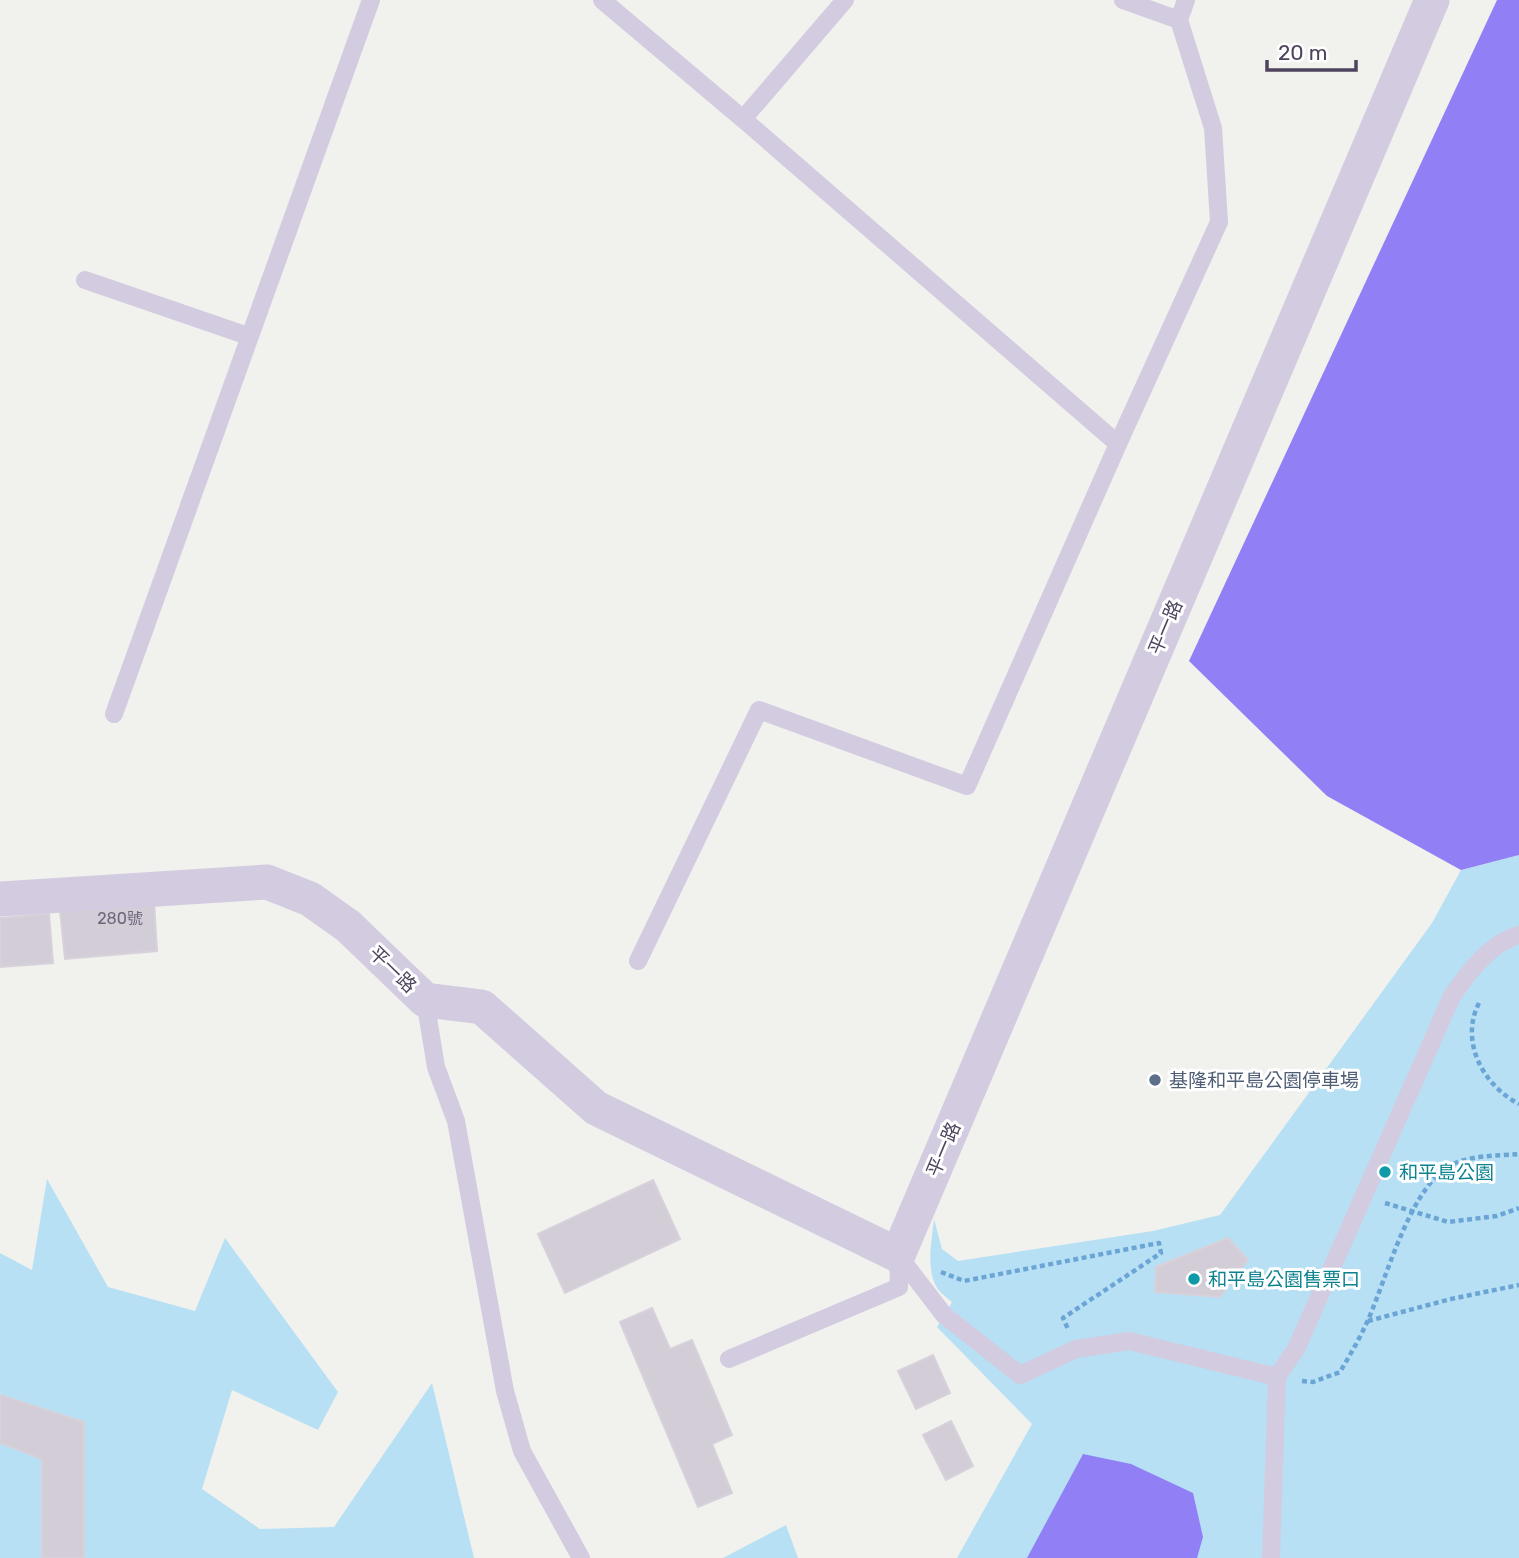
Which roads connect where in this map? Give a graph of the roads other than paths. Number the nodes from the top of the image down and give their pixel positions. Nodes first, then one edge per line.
1 (371, 0) edge
2 (602, 0) edge
3 (845, 0) edge
4 (1124, 0) edge
5 (1186, 0) edge
6 (1432, 0) edge
7 (1179, 20) junction
8 (743, 119) junction
9 (85, 280) dead end
10 (248, 336) junction
11 (1118, 443) junction
12 (114, 714) dead end
13 (0, 899) edge
14 (1519, 935) edge
15 (638, 961) dead end
16 (425, 1000) junction
17 (898, 1255) junction
18 (729, 1359) dead end
19 (1277, 1377) junction
20 (581, 1558) edge
21 (1271, 1558) edge

1 - 10 lane
2 - 8 lane
3 - 8 lane
4 - 7 lane
5 - 7 lane
6 - 17 street, 平一路
7 - 11 lane
8 - 11 lane
9 - 10 lane
10 - 12 lane
11 - 15 lane
13 - 16 street, 平一路
14 - 19 lane
16 - 17 street, 平一路
16 - 20 lane
17 - 18 lane
17 - 19 lane
19 - 21 lane

